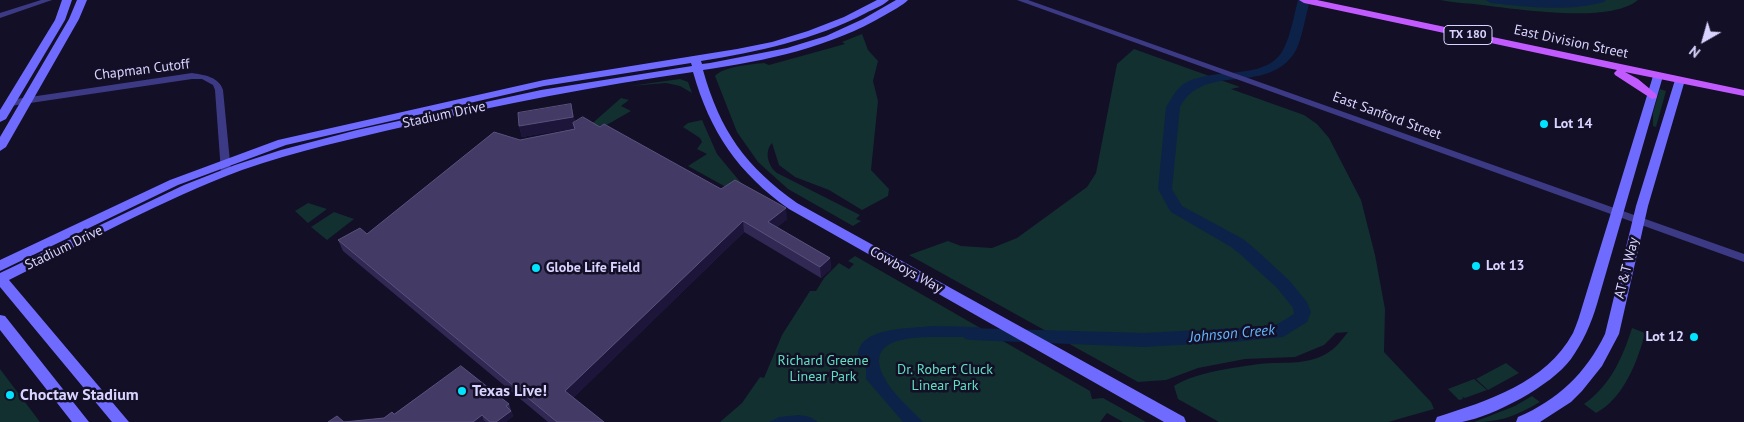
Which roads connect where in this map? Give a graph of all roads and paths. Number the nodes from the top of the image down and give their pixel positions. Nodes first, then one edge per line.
1 (48, 0) edge
2 (67, 0) edge
3 (82, 0) edge
4 (884, 0) edge
5 (903, 0) edge
6 (1021, 0) edge
7 (1304, 0) edge
8 (0, 16) edge
9 (854, 17) junction
10 (863, 23) junction
11 (697, 64) junction
12 (1598, 64) junction
13 (1658, 76) junction
14 (1680, 80) junction
15 (1744, 92) edge
16 (1652, 96) junction
17 (28, 100) junction
18 (10, 103) junction
19 (0, 120) edge
20 (0, 147) edge
21 (226, 167) junction
22 (1616, 213) junction
23 (1639, 221) junction
24 (1744, 258) edge
25 (0, 275) edge
26 (0, 320) edge
27 (81, 422) edge
28 (121, 422) edge
29 (1178, 422) edge
30 (1443, 422) edge
31 (1524, 422) edge

1 - 8 street
2 - 18 main road
3 - 17 main road
4 - 9 main road, Stadium Drive
5 - 10 main road, Stadium Drive
6 - 22 street, East Sanford Street
7 - 12 main road, East Division Street / TX 180
9 - 10 main road
9 - 11 main road, Stadium Drive
10 - 11 main road, Stadium Drive
11 - 21 main road, Stadium Drive
11 - 29 main road, Cowboys Way
12 - 13 main road, East Division Street / TX 180
12 - 16 main road
13 - 14 main road, East Division Street / TX 180
13 - 16 main road
14 - 15 main road, East Division Street / TX 180
14 - 23 main road, AT&T Way
16 - 22 main road, AT&T Way
17 - 18 street, Chapman Cutoff
17 - 20 main road
17 - 21 street, Chapman Cutoff
18 - 19 main road
21 - 25 main road, Stadium Drive
22 - 23 street, East Sanford Street
22 - 30 main road, AT&T Way
23 - 24 street, East Sanford Street
23 - 31 main road, AT&T Way
25 - 28 main road
26 - 27 main road

